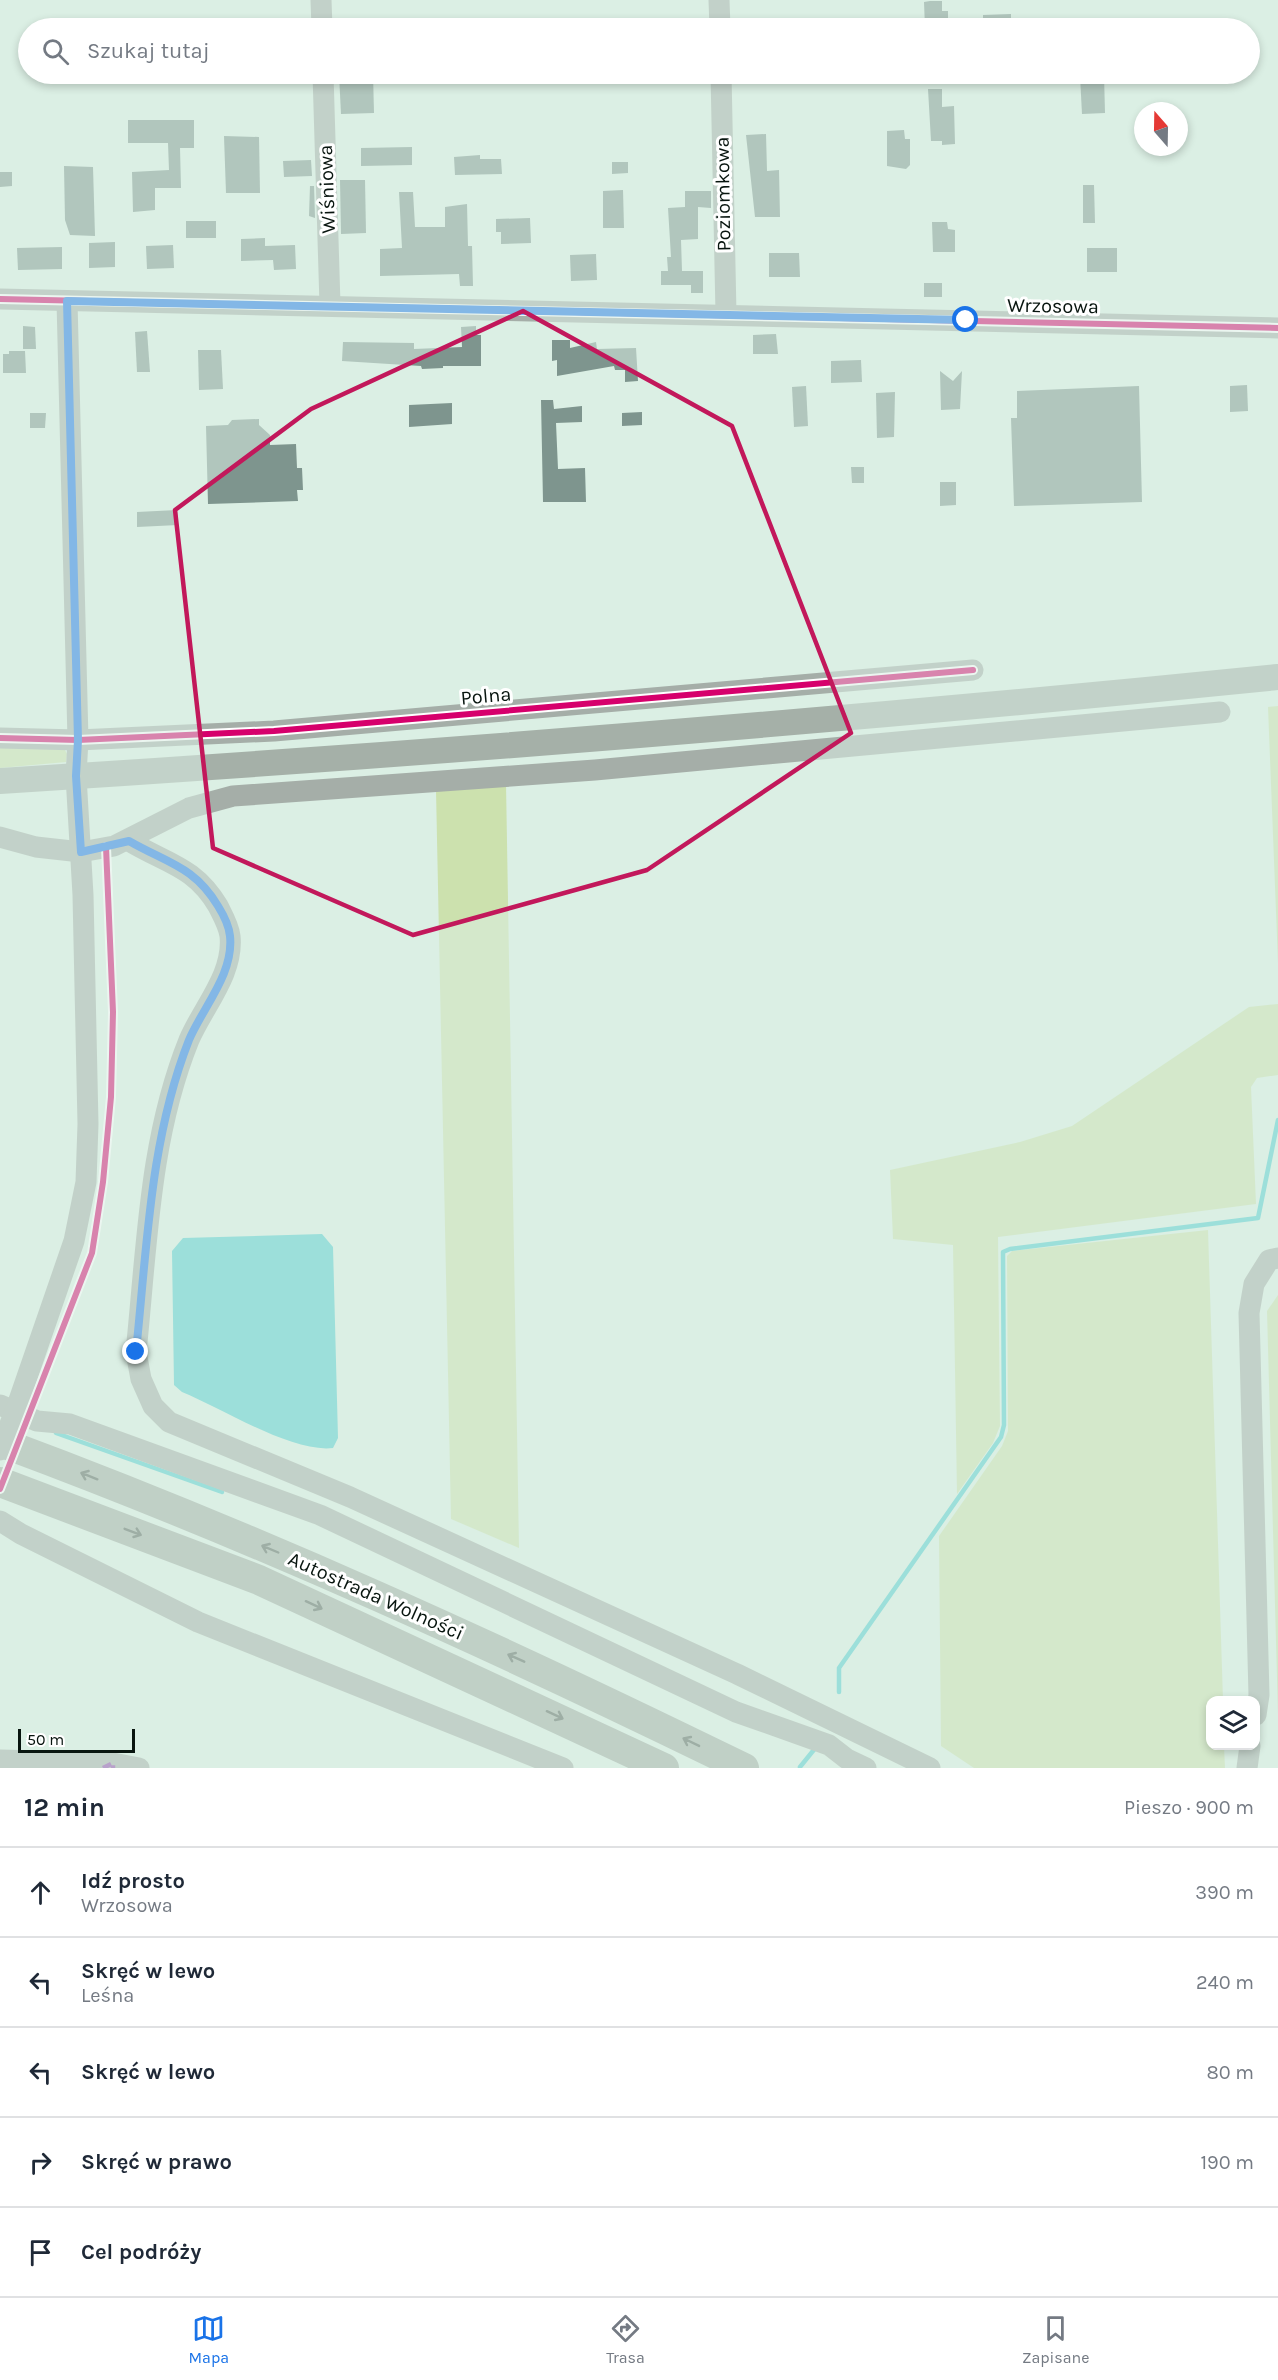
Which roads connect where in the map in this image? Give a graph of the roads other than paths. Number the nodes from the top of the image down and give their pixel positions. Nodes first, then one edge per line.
1 (321, 0) edge
2 (719, 0) edge
3 (322, 18) edge
4 (720, 18) edge
5 (323, 84) edge
6 (721, 84) edge
7 (0, 299) edge
8 (67, 301) junction
9 (330, 305) junction
10 (726, 314) junction
11 (1278, 328) edge
12 (974, 670) dead end
13 (1278, 677) edge
14 (1220, 712) dead end
15 (0, 738) edge
16 (78, 740) junction
17 (76, 776) junction
18 (0, 781) edge
19 (0, 837) edge
20 (129, 841) junction
21 (81, 852) junction
22 (1273, 1259) edge
23 (9, 1406) edge
24 (0, 1442) edge
25 (0, 1450) edge
26 (0, 1482) edge
27 (0, 1521) edge
28 (1259, 1696) edge
29 (1249, 1750) edge
30 (0, 1760) edge
31 (139, 1768) edge
32 (563, 1768) edge
33 (664, 1768) edge
34 (744, 1768) edge
35 (866, 1768) edge
36 (930, 1768) edge
37 (1247, 1768) edge

1 - 3 street
2 - 4 street
5 - 9 street, Wiśniowa
6 - 10 street, Poziomkowa
7 - 8 street, Wrzosowa
8 - 9 street, Wrzosowa
8 - 16 street
9 - 10 street, Wrzosowa
10 - 11 street, Wrzosowa
12 - 16 street, Polna
13 - 17 main road
14 - 20 street
15 - 16 street, Polna
16 - 17 street
17 - 18 main road
17 - 21 street
19 - 21 street
20 - 21 street
20 - 36 street
21 - 23 street
22 - 28 street
23 - 25 street, bridge
23 - 35 street
34 -> 24 highway, Autostrada Wolności
26 -> 33 highway, Autostrada Wolności
27 - 32 street
29 - 37 street
30 - 31 street

